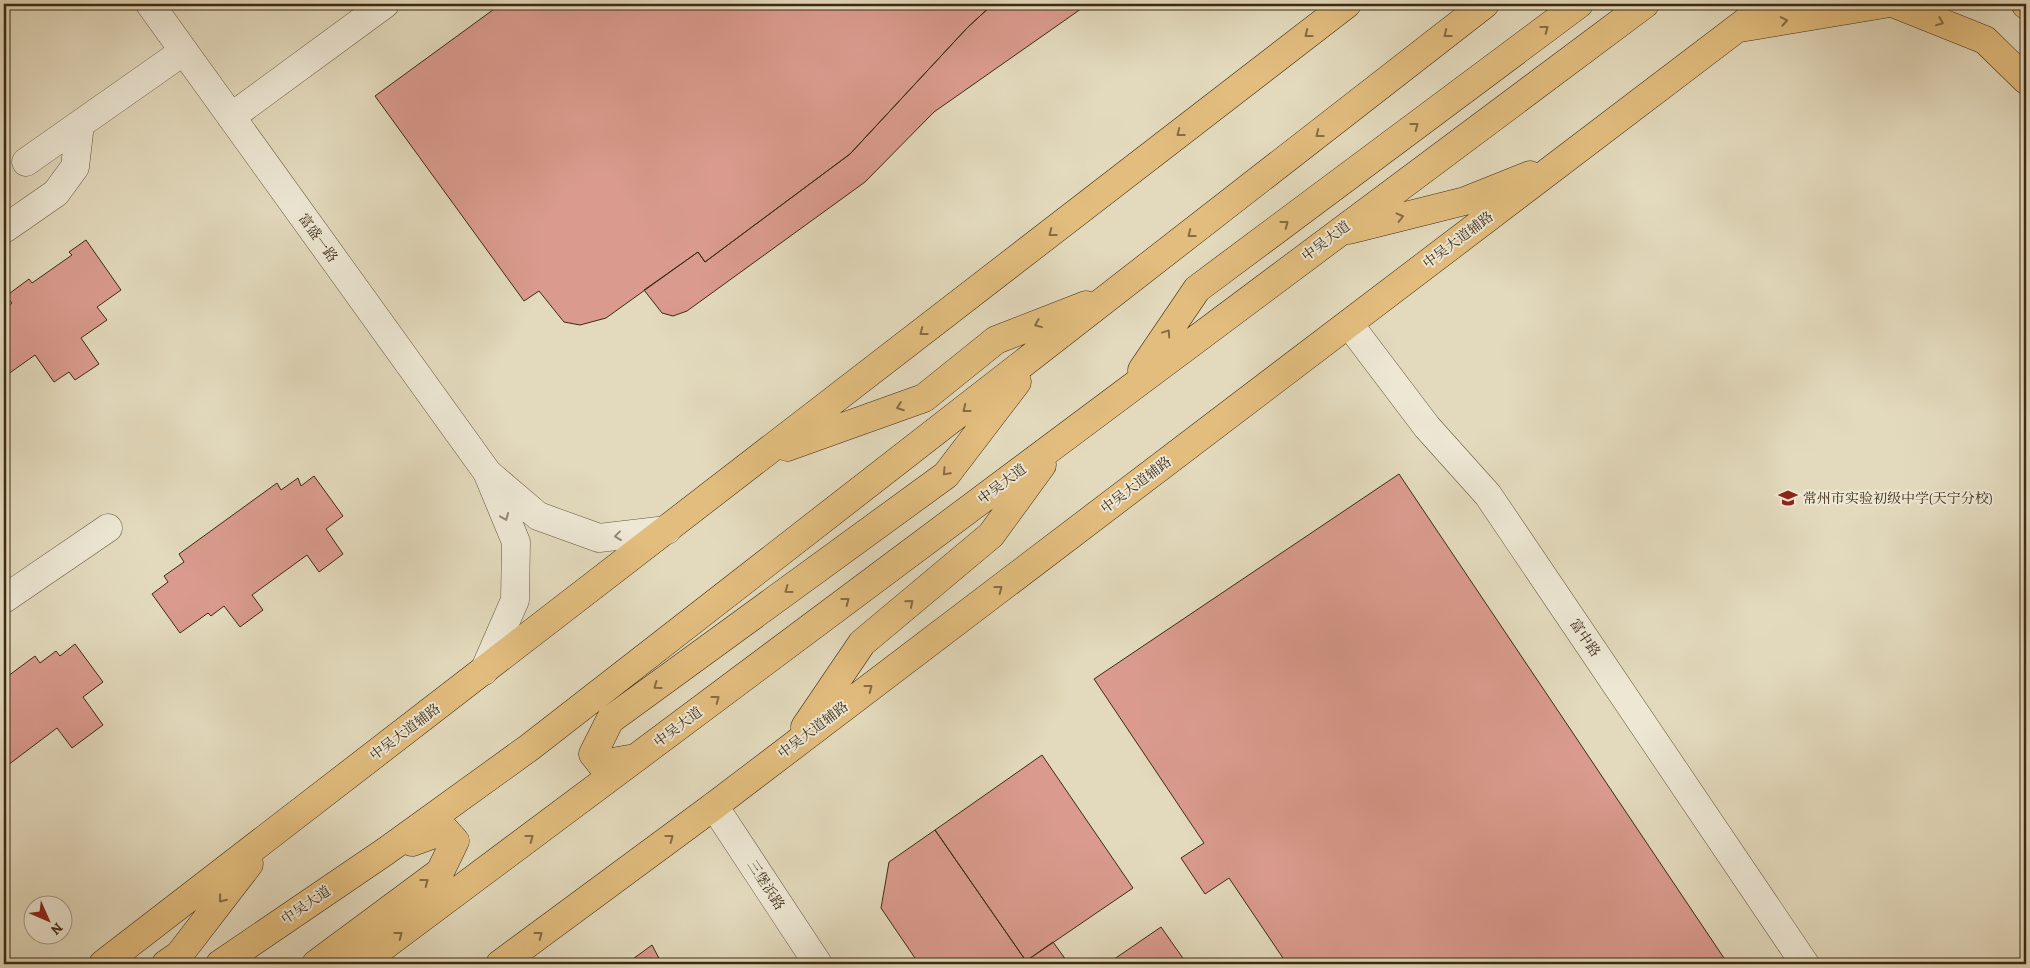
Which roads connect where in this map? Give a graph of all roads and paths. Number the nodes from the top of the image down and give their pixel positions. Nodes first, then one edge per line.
1 (150, 4) edge
2 (386, 4) edge
3 (1347, 4) edge
4 (1485, 4) edge
5 (1579, 4) edge
6 (1645, 4) edge
7 (1769, 4) edge
8 (1884, 4) edge
9 (1895, 4) edge
10 (1736, 29) junction
11 (184, 51) junction
12 (2026, 80) edge
13 (231, 116) junction
14 (80, 124) junction
15 (26, 162) dead end
16 (1560, 163) junction
17 (4, 228) edge
18 (1336, 234) junction
19 (1116, 293) junction
20 (1349, 324) junction
21 (1040, 351) junction
22 (1130, 388) junction
23 (1058, 443) junction
24 (764, 455) junction
25 (486, 472) junction
26 (108, 528) dead end
27 (667, 530) junction
28 (4, 599) edge
29 (484, 672) junction
30 (791, 747) junction
31 (637, 758) junction
32 (714, 806) junction
33 (273, 833) junction
34 (386, 851) junction
35 (103, 964) edge
36 (166, 964) edge
37 (220, 964) edge
38 (316, 964) edge
39 (360, 964) edge
40 (500, 964) edge
41 (818, 964) edge
42 (1805, 964) edge

1 - 11 street, 富盛一路
2 - 13 street
3 -> 24 main road, 中吴大道辅路
4 -> 19 main road, 中吴大道
22 -> 5 main road
6 - 18 main road, 中吴大道
7 - 10 main road, 中吴大道辅路
10 -> 8 main road
9 -> 12 main road
10 - 16 main road, 中吴大道辅路
11 - 13 street, 富盛一路
11 - 14 street
13 - 25 street, 富盛一路
14 - 15 street
14 - 17 street
18 -> 16 main road
16 - 20 main road, 中吴大道辅路
18 - 22 main road, 中吴大道
19 - 21 main road, 中吴大道
19 -> 24 main road
30 -> 20 main road, 中吴大道辅路
20 - 42 street, 富中路
21 -> 31 main road
21 -> 34 main road, 中吴大道
22 - 23 main road, 中吴大道
30 -> 23 main road
31 -> 23 main road, 中吴大道
24 - 27 main road, 中吴大道辅路
27 -> 25 street
25 -> 29 street
26 - 28 street
27 - 29 main road, 中吴大道辅路
29 - 33 main road, 中吴大道辅路
30 - 32 main road, 中吴大道辅路
39 -> 31 main road, 中吴大道
40 -> 32 main road, 中吴大道辅路
32 - 41 street, 三堡浜路
33 - 35 main road, 中吴大道辅路
33 -> 36 main road
34 - 37 main road, 中吴大道
38 -> 34 main road

